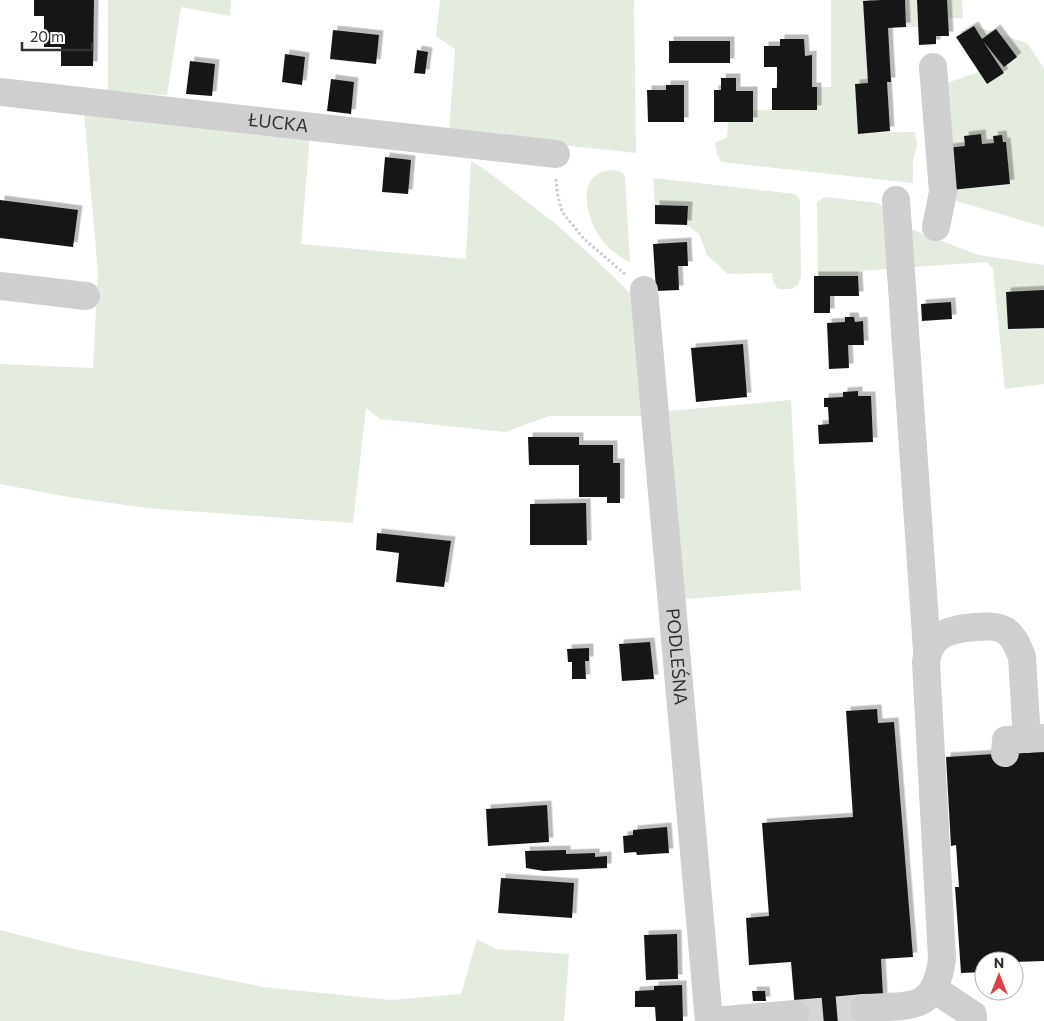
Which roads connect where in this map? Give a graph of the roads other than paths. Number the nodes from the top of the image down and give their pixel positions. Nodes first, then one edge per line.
1 (933, 68) dead end
2 (0, 92) edge
3 (556, 154) road end
4 (896, 200) dead end
5 (936, 227) dead end
6 (0, 286) edge
7 (644, 290) road end
8 (86, 296) dead end
9 (927, 651) junction
10 (1027, 744) edge
11 (934, 989) junction
12 (864, 1008) tunnel mouth
13 (795, 1014) tunnel mouth
14 (755, 1019) edge
15 (711, 1021) edge
16 (973, 1021) edge

1 - 5 street
2 - 3 street, ŁUCKA
4 - 9 street
6 - 8 street
7 - 15 street, PODLEŚNA
9 - 10 street
9 - 11 street
11 - 12 street
11 - 16 street
13 - 14 street
14 - 15 street

